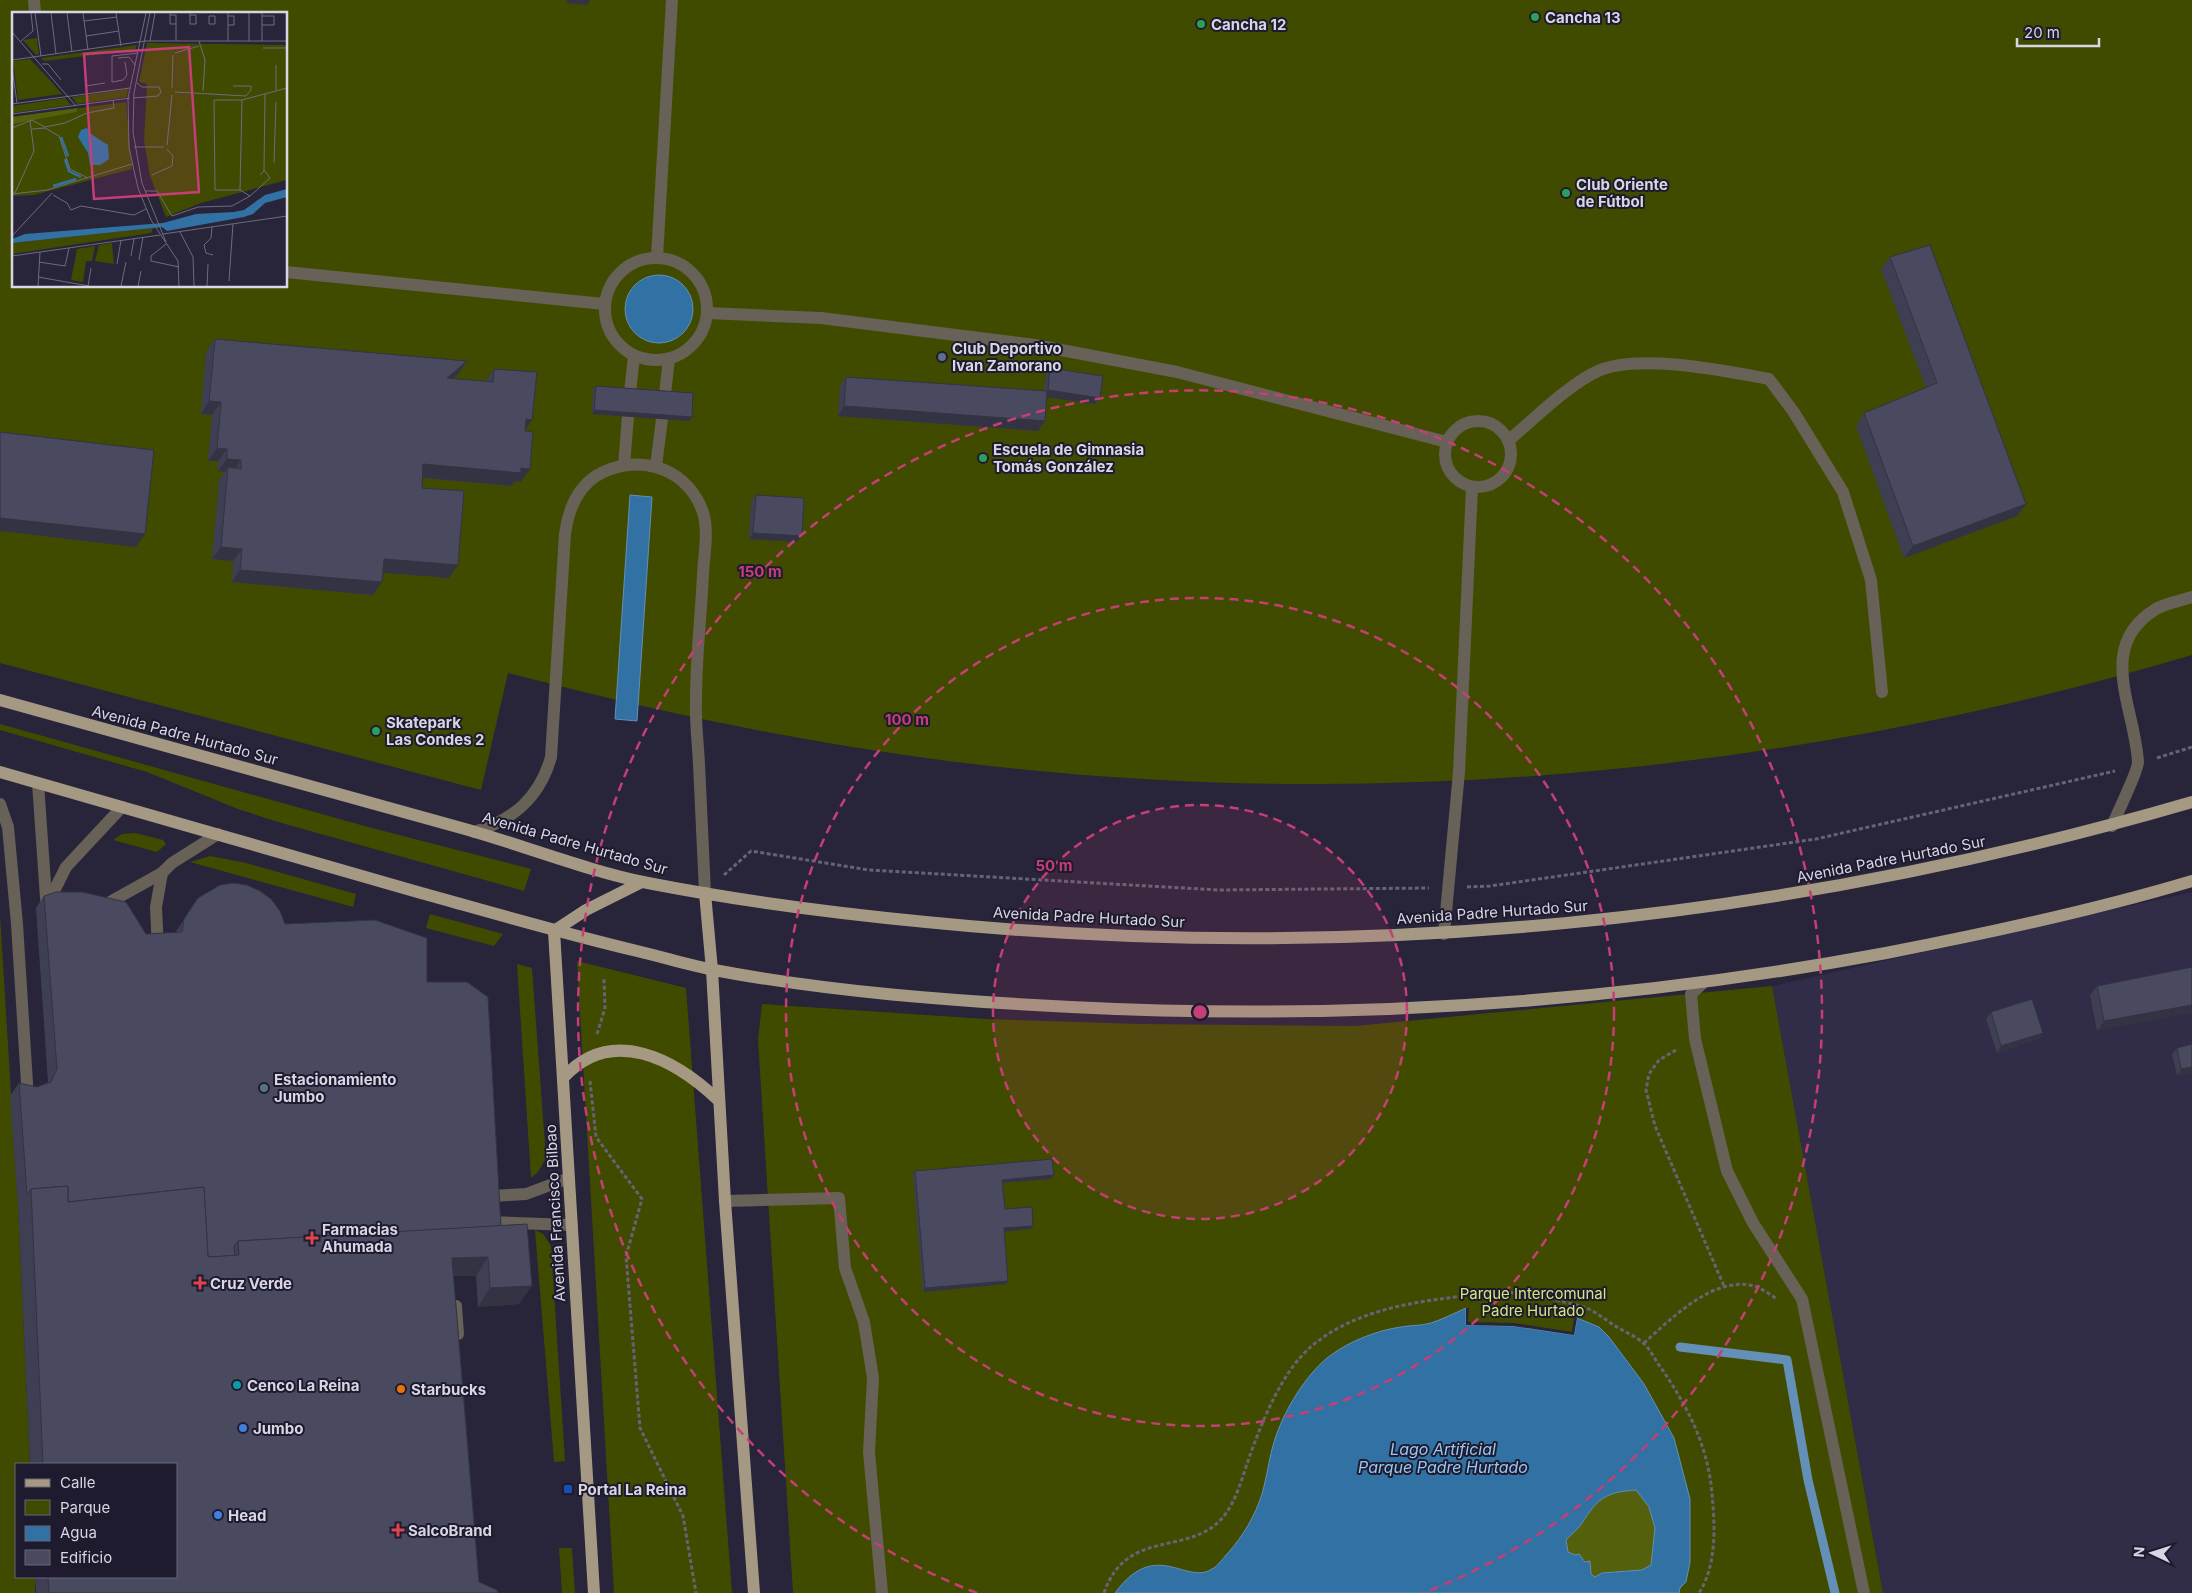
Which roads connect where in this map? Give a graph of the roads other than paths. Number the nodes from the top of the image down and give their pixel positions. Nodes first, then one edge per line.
1 (672, 0) edge
2 (658, 257) junction
3 (288, 272) edge
4 (604, 304) junction
5 (707, 313) junction
6 (634, 356) junction
7 (669, 359) junction
8 (630, 392) edge
9 (665, 394) edge
10 (628, 416) edge
11 (662, 419) edge
12 (1447, 442) junction
13 (1508, 442) junction
14 (624, 465) junction
15 (656, 466) junction
16 (1472, 487) junction
17 (2192, 597) edge
18 (1882, 692) dead end
19 (0, 700) edge
20 (0, 772) edge
21 (38, 783) junction
22 (2192, 802) edge
23 (0, 804) edge
24 (122, 807) junction
25 (2112, 826) junction
26 (474, 832) junction
27 (218, 834) junction
28 (162, 874) junction
29 (2192, 880) edge
30 (642, 882) junction
31 (705, 893) junction
32 (109, 920) edge
33 (554, 931) junction
34 (1444, 934) junction
35 (159, 964) edge
36 (712, 970) junction
37 (1703, 983) junction
38 (563, 1078) junction
39 (28, 1099) edge
40 (718, 1100) junction
41 (569, 1178) junction
42 (490, 1196) edge
43 (725, 1201) junction
44 (491, 1222) edge
45 (572, 1225) junction
46 (456, 1306) edge
47 (459, 1345) edge
48 (594, 1593) edge
49 (754, 1593) edge
50 (882, 1593) edge
51 (1864, 1593) edge

1 - 2 lane
2 - 4 lane
2 - 5 lane
3 - 4 lane
4 - 6 lane
5 - 7 lane
5 - 12 lane
6 - 7 lane
6 - 8 lane
7 - 9 lane
10 - 14 lane
11 - 15 lane
12 - 13 lane
12 - 16 lane
13 - 16 lane
13 - 18 lane
14 - 15 lane
14 - 26 lane
15 - 31 lane
16 - 34 lane
17 - 25 lane
19 - 26 main road, Avenida Padre Hurtado Sur
20 - 21 main road
21 - 24 main road
21 - 24 lane
22 - 25 main road, Avenida Padre Hurtado Sur
23 - 39 lane
24 - 27 main road
25 - 34 main road, Avenida Padre Hurtado Sur
26 - 30 main road, Avenida Padre Hurtado Sur
27 - 28 lane
27 - 33 main road
28 - 32 lane
28 - 35 lane
29 - 37 main road
30 - 31 main road, Avenida Padre Hurtado Sur
30 - 33 main road
31 - 34 main road, Avenida Padre Hurtado Sur
31 - 36 main road
33 - 36 main road
33 - 38 main road, Avenida Francisco Bilbao
36 - 37 main road
36 - 40 main road
37 - 51 lane
38 - 40 main road
38 - 41 main road, Avenida Francisco Bilbao
40 - 43 main road
41 - 42 lane
41 - 45 main road, Avenida Francisco Bilbao
43 - 49 main road
43 - 50 lane
44 - 45 lane
45 - 48 main road, Avenida Francisco Bilbao
46 - 47 lane

